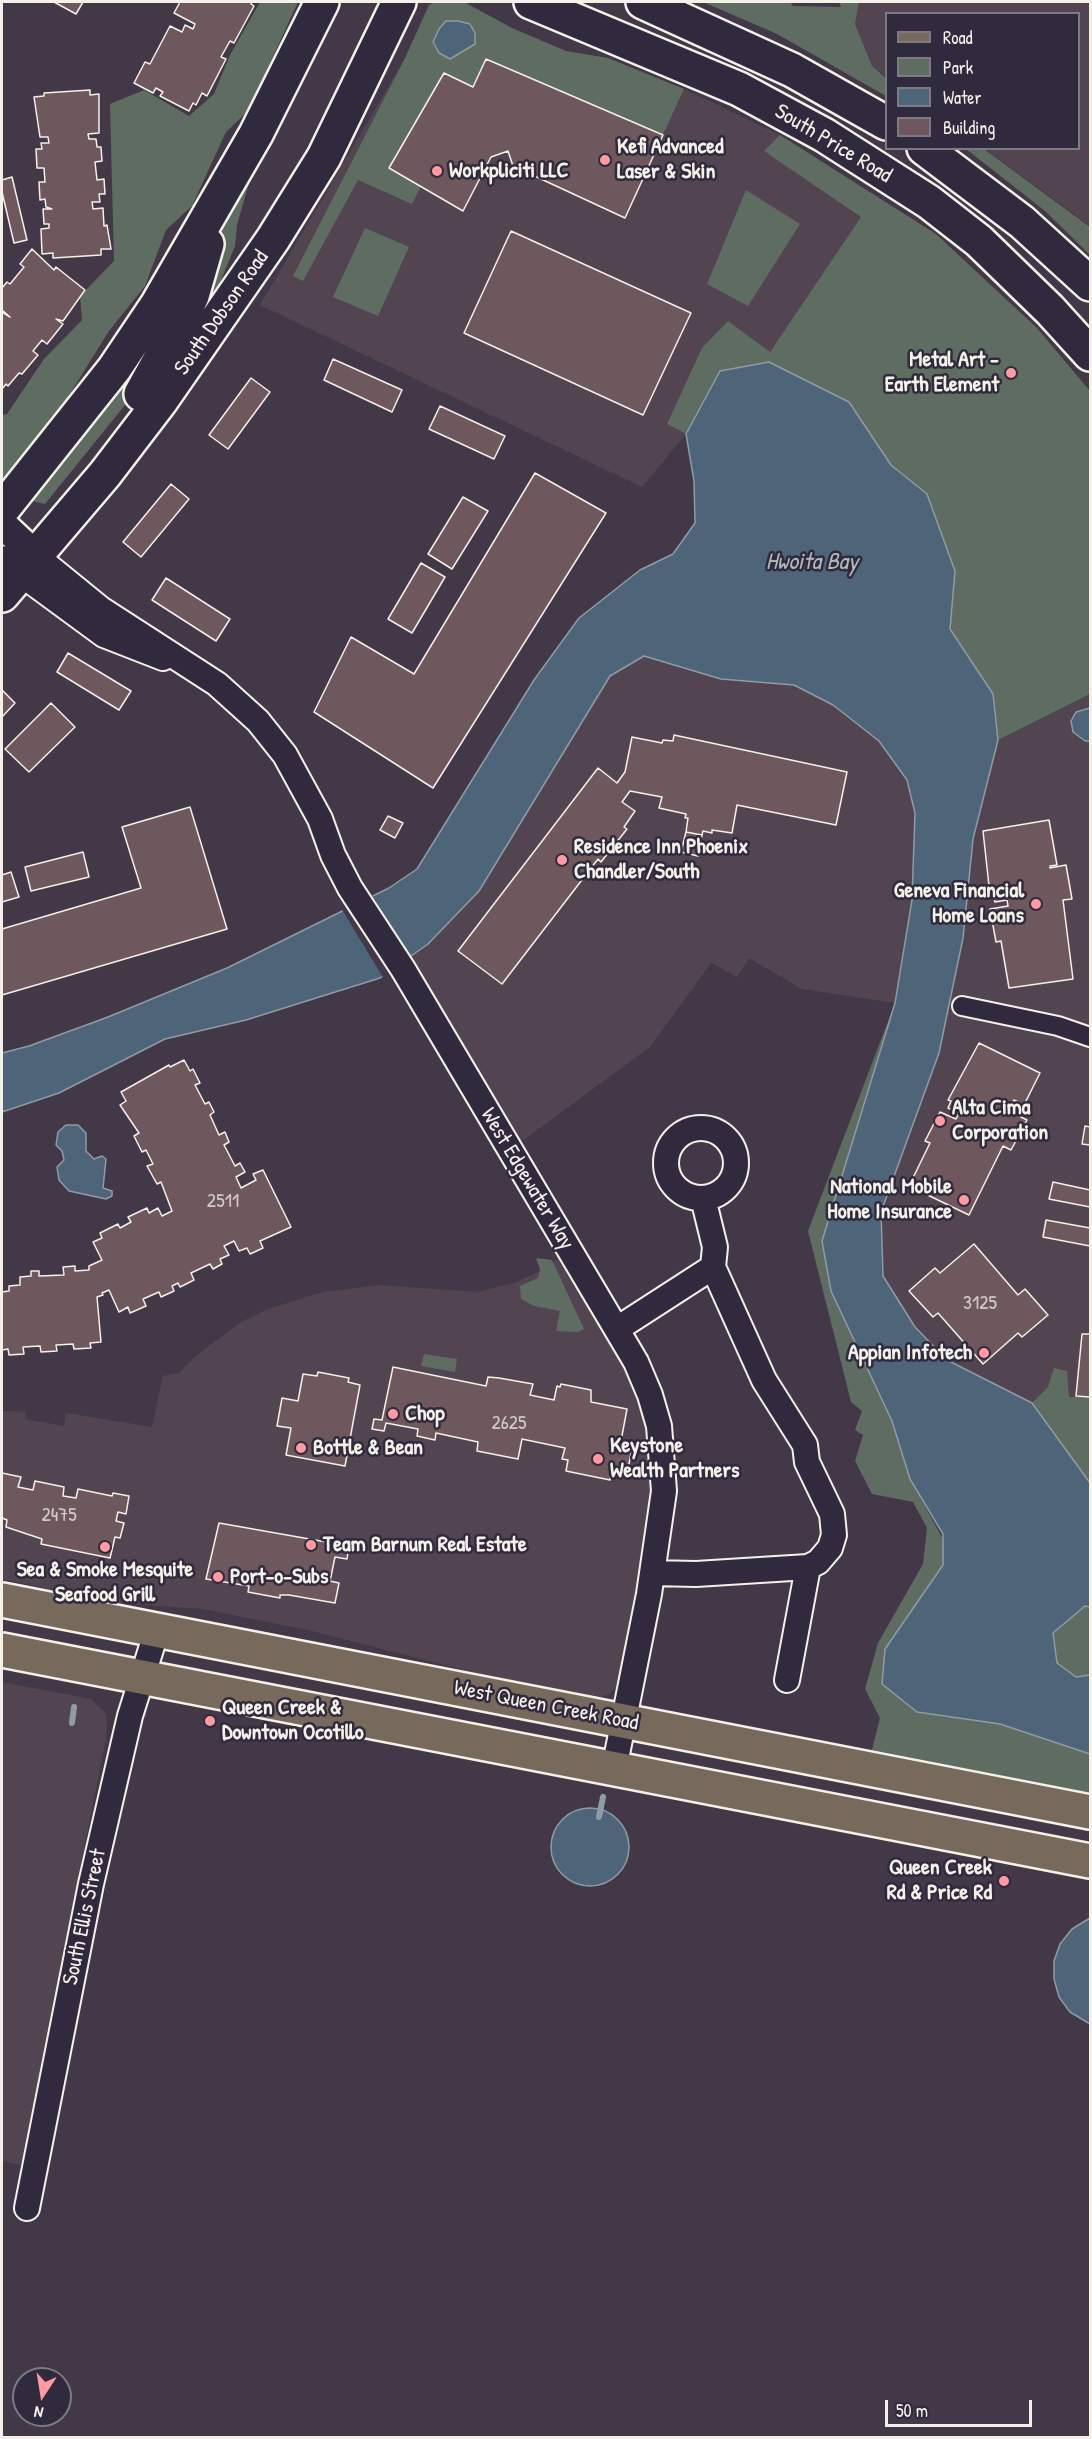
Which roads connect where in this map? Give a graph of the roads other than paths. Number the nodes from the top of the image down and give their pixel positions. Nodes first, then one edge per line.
1 (322, 2) edge
2 (399, 2) edge
3 (531, 2) edge
4 (643, 2) edge
5 (689, 2) edge
6 (792, 70) junction
7 (885, 122) edge
8 (927, 150) edge
9 (229, 183) junction
10 (1090, 284) edge
11 (1090, 354) edge
12 (2, 510) edge
13 (14, 559) edge
14 (962, 1006) dead end
15 (1090, 1036) edge
16 (703, 1198) dead end
17 (713, 1267) junction
18 (617, 1329) junction
19 (808, 1567) junction
20 (652, 1573) junction
21 (2, 1600) edge
22 (157, 1630) junction
23 (2, 1650) edge
24 (140, 1679) junction
25 (787, 1680) dead end
26 (624, 1721) junction
27 (614, 1769) junction
28 (1090, 1812) edge
29 (1090, 1861) edge
30 (27, 2208) dead end

1 - 9 main road
2 - 13 main road, South Dobson Road
3 - 11 main road, South Price Road
4 - 6 main road, South Price Road
5 - 6 main road
6 - 7 main road, South Price Road
8 - 10 main road, South Price Road
9 - 12 main road
9 - 13 main road
13 - 18 street, West Edgewater Way
14 - 15 street
16 - 17 street
17 - 18 street
17 - 19 street
18 - 20 street, West Edgewater Way
19 - 20 street
19 - 25 street
20 - 26 street, West Edgewater Way
21 - 22 main road, West Queen Creek Road
22 - 24 street, South Ellis Street
22 - 26 main road, West Queen Creek Road
23 - 24 main road
24 - 27 main road
24 - 30 street, South Ellis Street
26 - 27 street, West Edgewater Way
26 - 28 main road, West Queen Creek Road
27 - 29 main road

